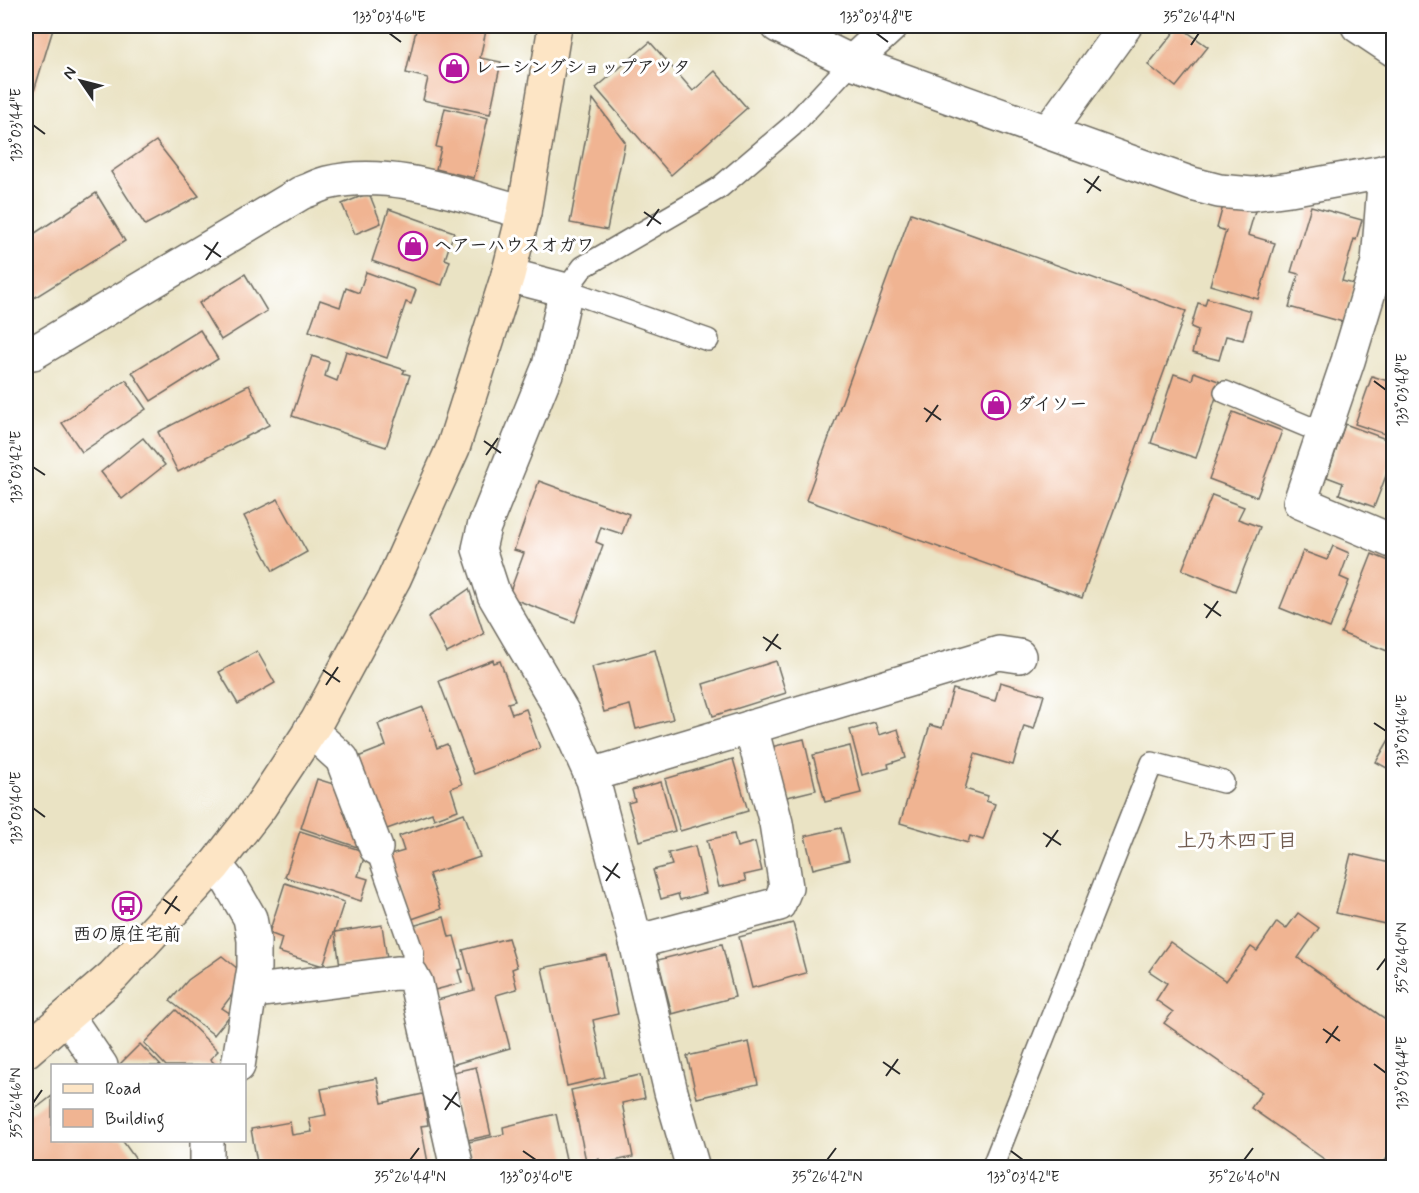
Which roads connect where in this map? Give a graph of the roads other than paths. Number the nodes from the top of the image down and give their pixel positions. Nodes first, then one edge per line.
1 (555, 26) edge
2 (778, 26) edge
3 (891, 26) edge
4 (1125, 26) edge
5 (1358, 26) edge
6 (1394, 50) edge
7 (852, 62) junction
8 (1048, 132) junction
9 (1389, 171) edge
10 (524, 212) junction
11 (508, 275) junction
12 (566, 290) junction
13 (708, 340) dead end
14 (26, 354) edge
15 (1225, 392) dead end
16 (1323, 433) junction
17 (1394, 542) edge
18 (1019, 656) dead end
19 (751, 727) junction
20 (310, 730) junction
21 (591, 775) junction
22 (1223, 782) dead end
23 (376, 848) joint
24 (215, 865) junction
25 (636, 942) junction
26 (411, 974) junction
27 (251, 989) junction
28 (67, 1016) junction
29 (26, 1051) edge
30 (100, 1064) edge
31 (238, 1064) edge
32 (207, 1142) edge
33 (207, 1167) edge
34 (457, 1167) edge
35 (693, 1167) edge
36 (992, 1167) edge

1 - 10 street
2 - 7 street
3 - 7 street
4 - 8 street
5 - 6 street
7 - 8 street
7 - 12 lane
8 - 9 street
9 - 16 street
10 - 11 street
10 - 14 street
11 - 12 street
11 - 20 street
12 - 13 lane
12 - 21 street
15 - 16 lane
16 - 17 street
18 - 19 street
19 - 21 street
19 - 25 street
20 - 23 street
20 - 24 street
21 - 25 street
22 - 36 lane
23 - 26 lane
24 - 27 street
24 - 28 street
25 - 35 street
26 - 27 street
26 - 34 street
27 - 31 street
28 - 29 street
28 - 30 street
32 - 33 street

